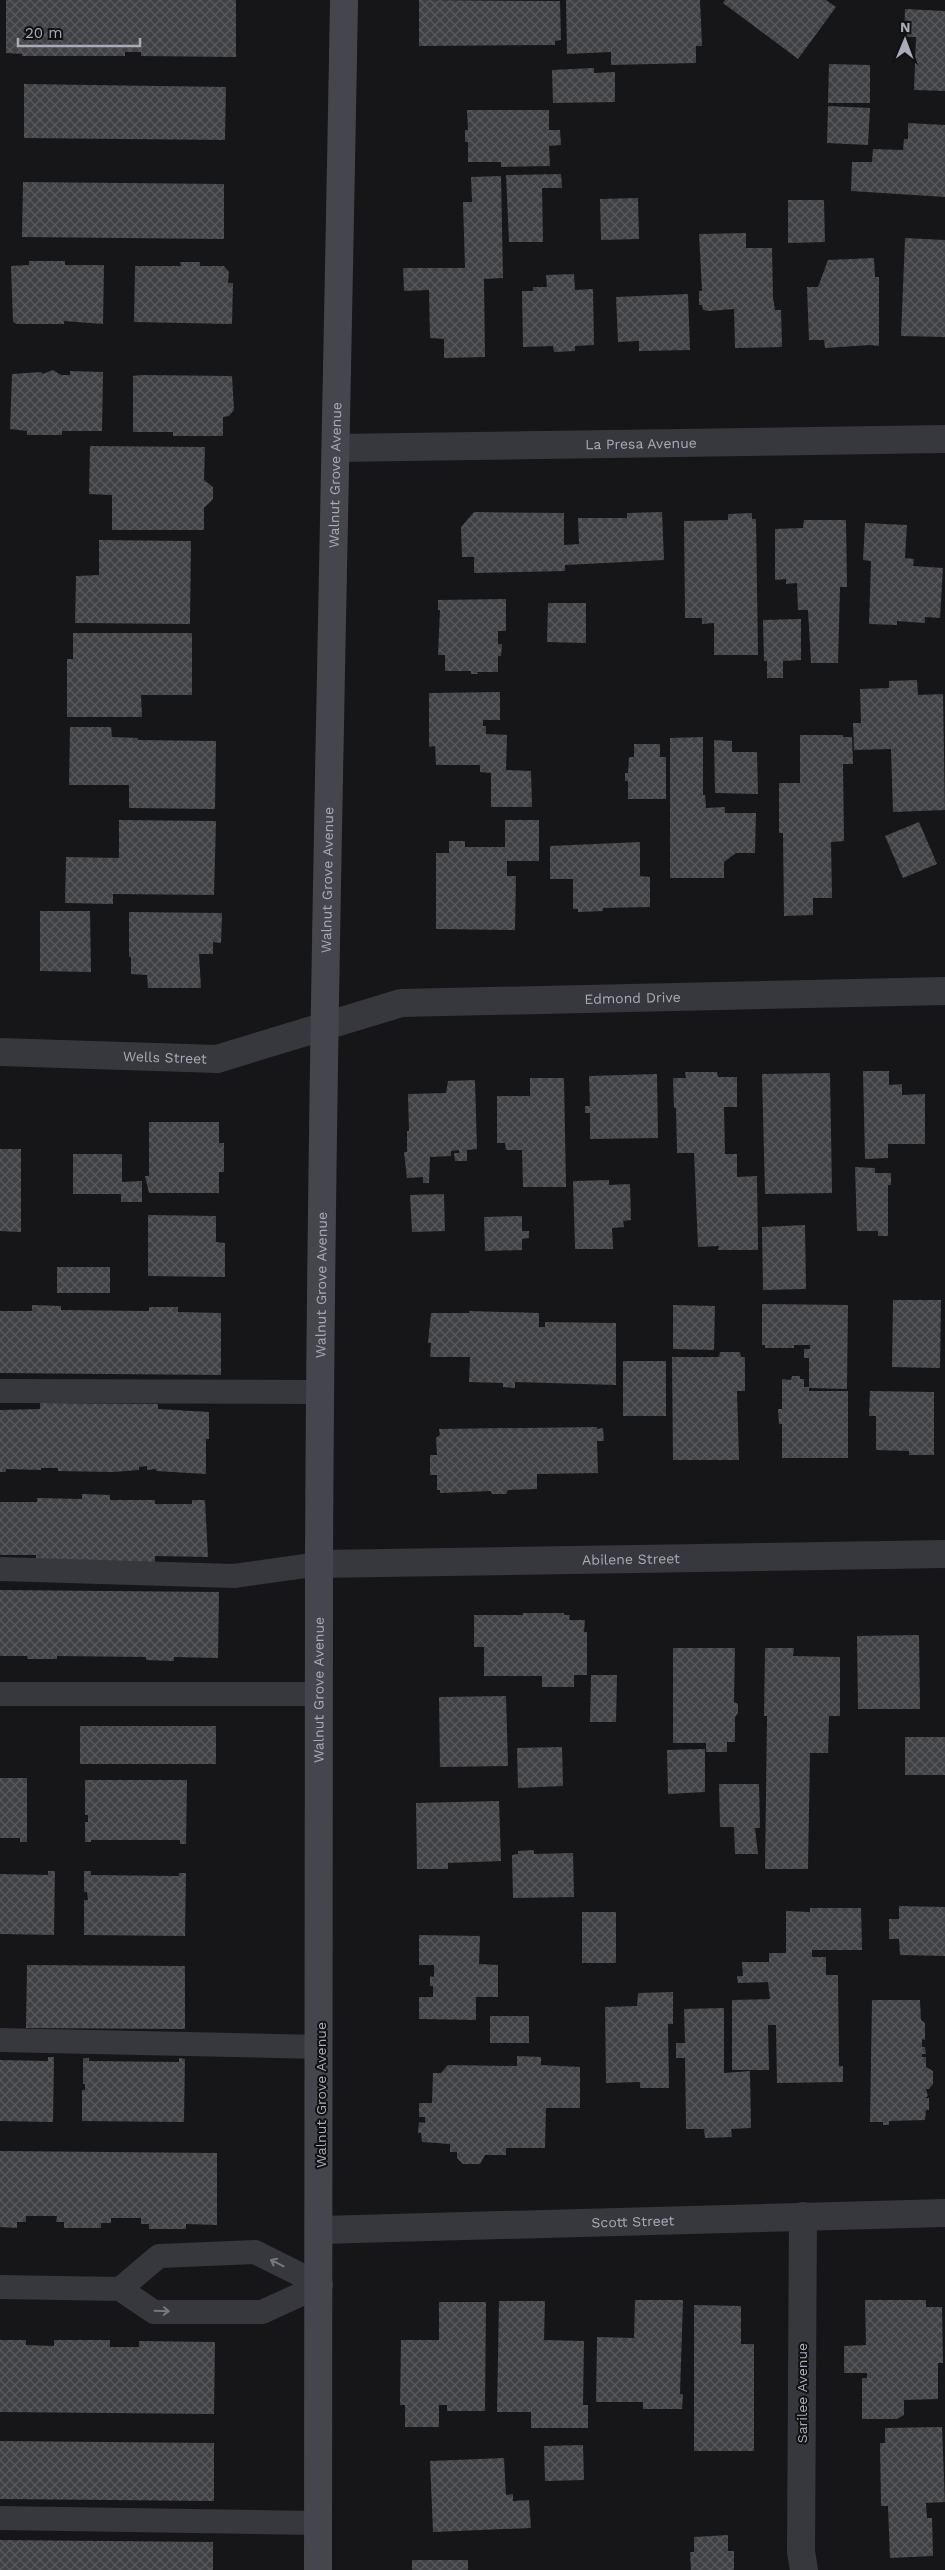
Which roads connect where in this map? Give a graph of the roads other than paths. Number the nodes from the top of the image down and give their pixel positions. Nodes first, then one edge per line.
1 (344, 0) edge
2 (945, 440) edge
3 (336, 448) junction
4 (945, 991) edge
5 (324, 1027) junction
6 (0, 1052) edge
7 (0, 1391) edge
8 (321, 1392) junction
9 (945, 1554) edge
10 (319, 1564) junction
11 (0, 1569) edge
12 (0, 1694) edge
13 (320, 1694) junction
14 (0, 2040) edge
15 (320, 2047) junction
16 (945, 2213) edge
17 (803, 2216) junction
18 (321, 2230) junction
19 (321, 2285) junction
20 (0, 2287) edge
21 (120, 2289) junction
22 (0, 2518) edge
23 (319, 2523) junction
24 (318, 2570) edge
25 (804, 2570) edge

1 - 3 main road, Walnut Grove Avenue
2 - 3 street, La Presa Avenue
3 - 5 main road, Walnut Grove Avenue
4 - 5 street, Edmond Drive
5 - 6 street, Wells Street
5 - 8 main road, Walnut Grove Avenue
7 - 8 lane
8 - 10 main road, Walnut Grove Avenue
9 - 10 street, Abilene Street
10 - 11 lane
10 - 13 main road, Walnut Grove Avenue
12 - 13 lane
13 - 15 main road, Walnut Grove Avenue
14 - 15 lane
15 - 18 main road, Walnut Grove Avenue
16 - 17 street, Scott Street
17 - 18 street, Scott Street
17 - 25 street, Sarilee Avenue
18 - 19 main road, Walnut Grove Avenue
21 -> 19 lane
19 -> 21 lane
19 - 23 main road, Walnut Grove Avenue
20 - 21 lane
22 - 23 lane
23 - 24 main road, Walnut Grove Avenue

